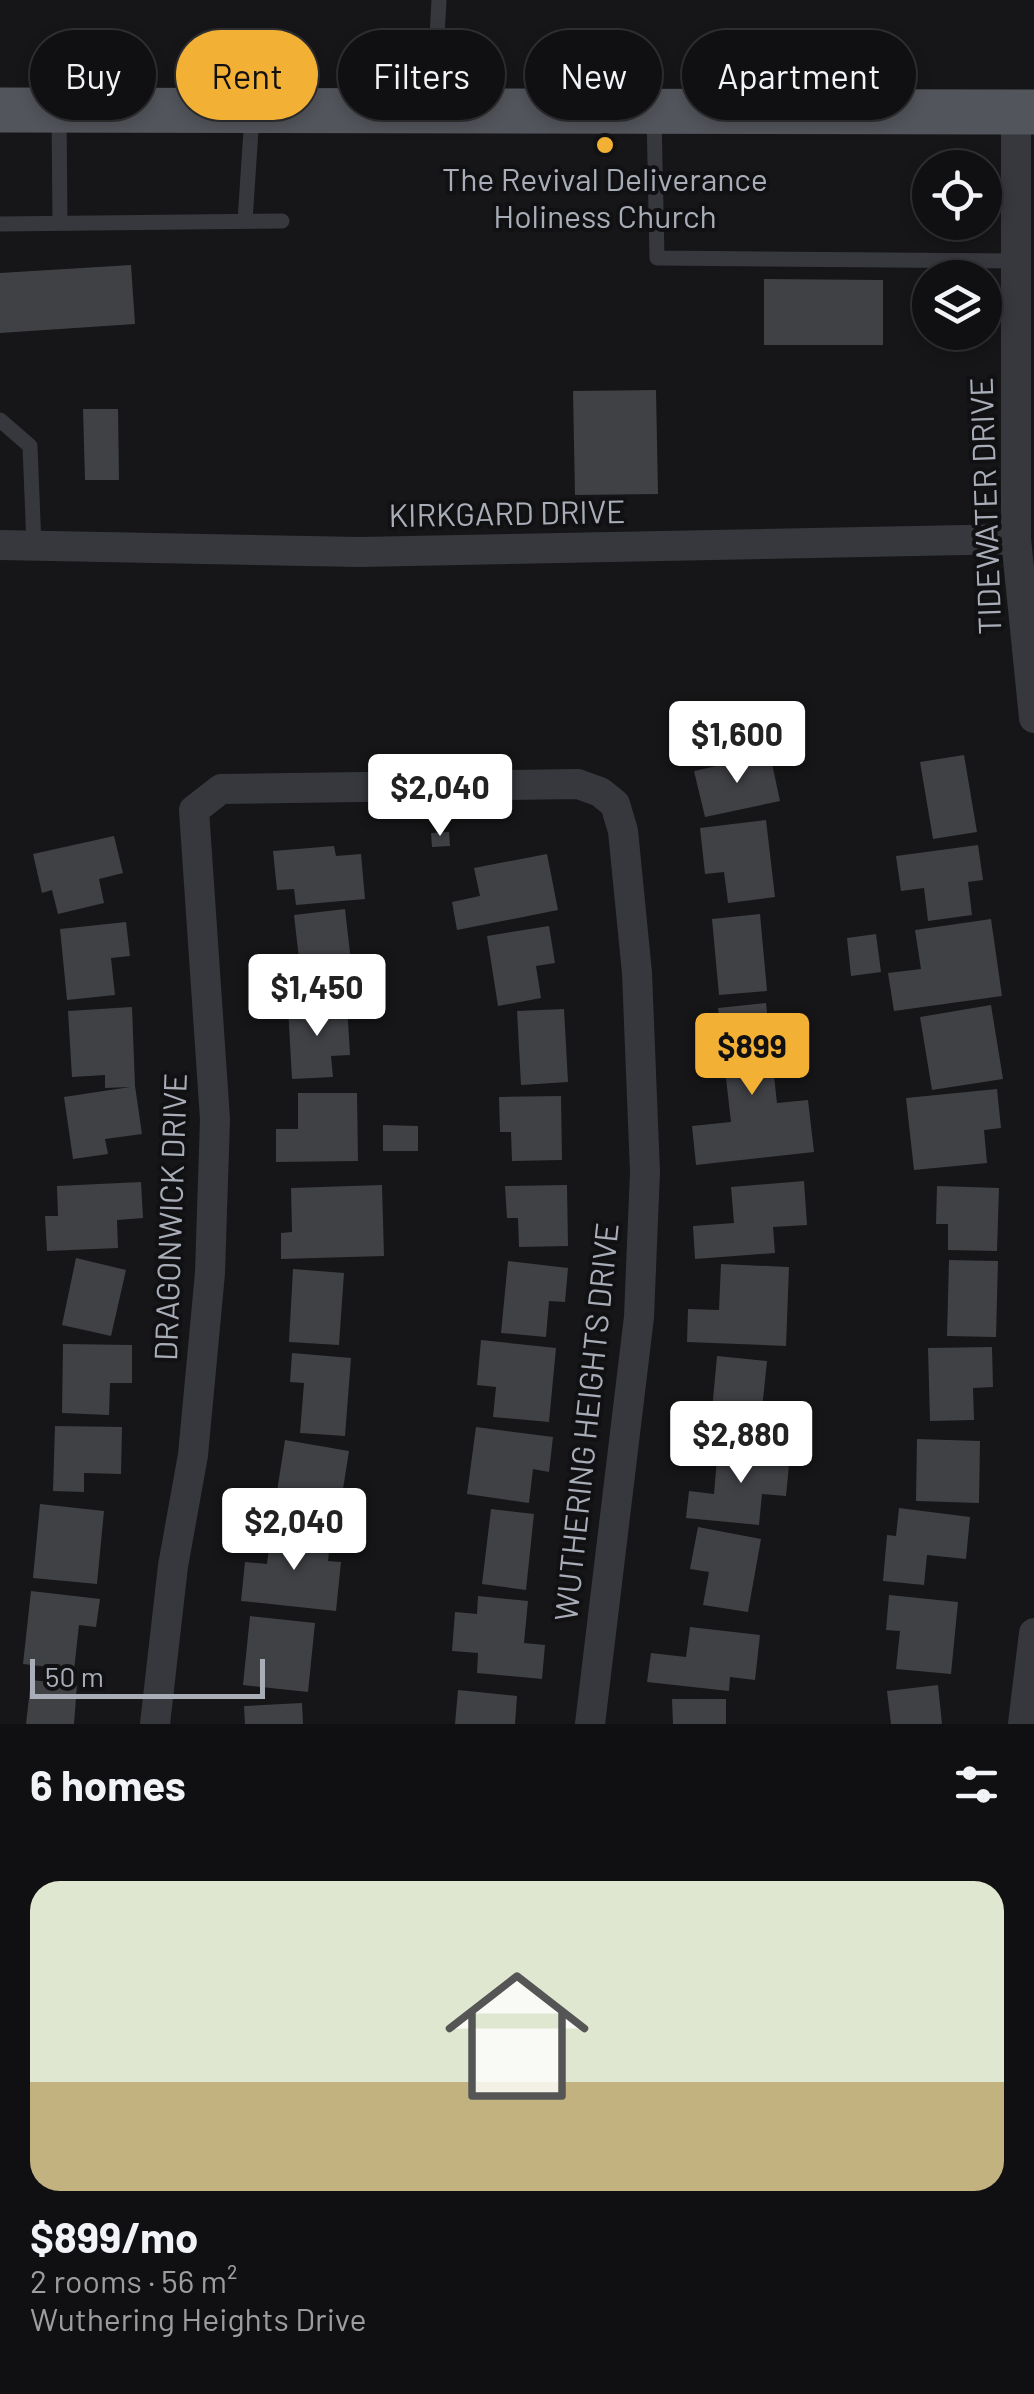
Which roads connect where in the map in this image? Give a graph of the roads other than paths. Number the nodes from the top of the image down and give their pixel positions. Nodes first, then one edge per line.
1 (439, 0) edge
2 (437, 30) edge
3 (0, 110) edge
4 (30, 110) edge
5 (662, 111) edge
6 (1025, 112) edge
7 (59, 120) edge
8 (251, 120) edge
9 (654, 120) edge
10 (246, 221) junction
11 (282, 221) dead end
12 (60, 223) junction
13 (0, 224) edge
14 (1016, 261) junction
15 (0, 420) edge
16 (1016, 539) junction
17 (0, 544) edge
18 (34, 546) junction
19 (1034, 718) edge
20 (286, 786) joint
21 (1034, 1634) edge
22 (155, 1724) edge
23 (590, 1724) edge
24 (1023, 1724) edge

1 - 2 lane
3 - 4 main road
5 - 6 main road
6 - 14 street, TIDEWATER DRIVE
7 - 12 lane
8 - 10 lane
9 - 14 lane
10 - 11 lane
10 - 12 lane
12 - 13 lane
14 - 16 street, TIDEWATER DRIVE
15 - 18 lane
16 - 18 street, KIRKGARD DRIVE
16 - 19 street, TIDEWATER DRIVE
17 - 18 street, KIRKGARD DRIVE
20 - 22 street, DRAGONWICK DRIVE
20 - 23 street, WUTHERING HEIGHTS DRIVE
21 - 24 street

